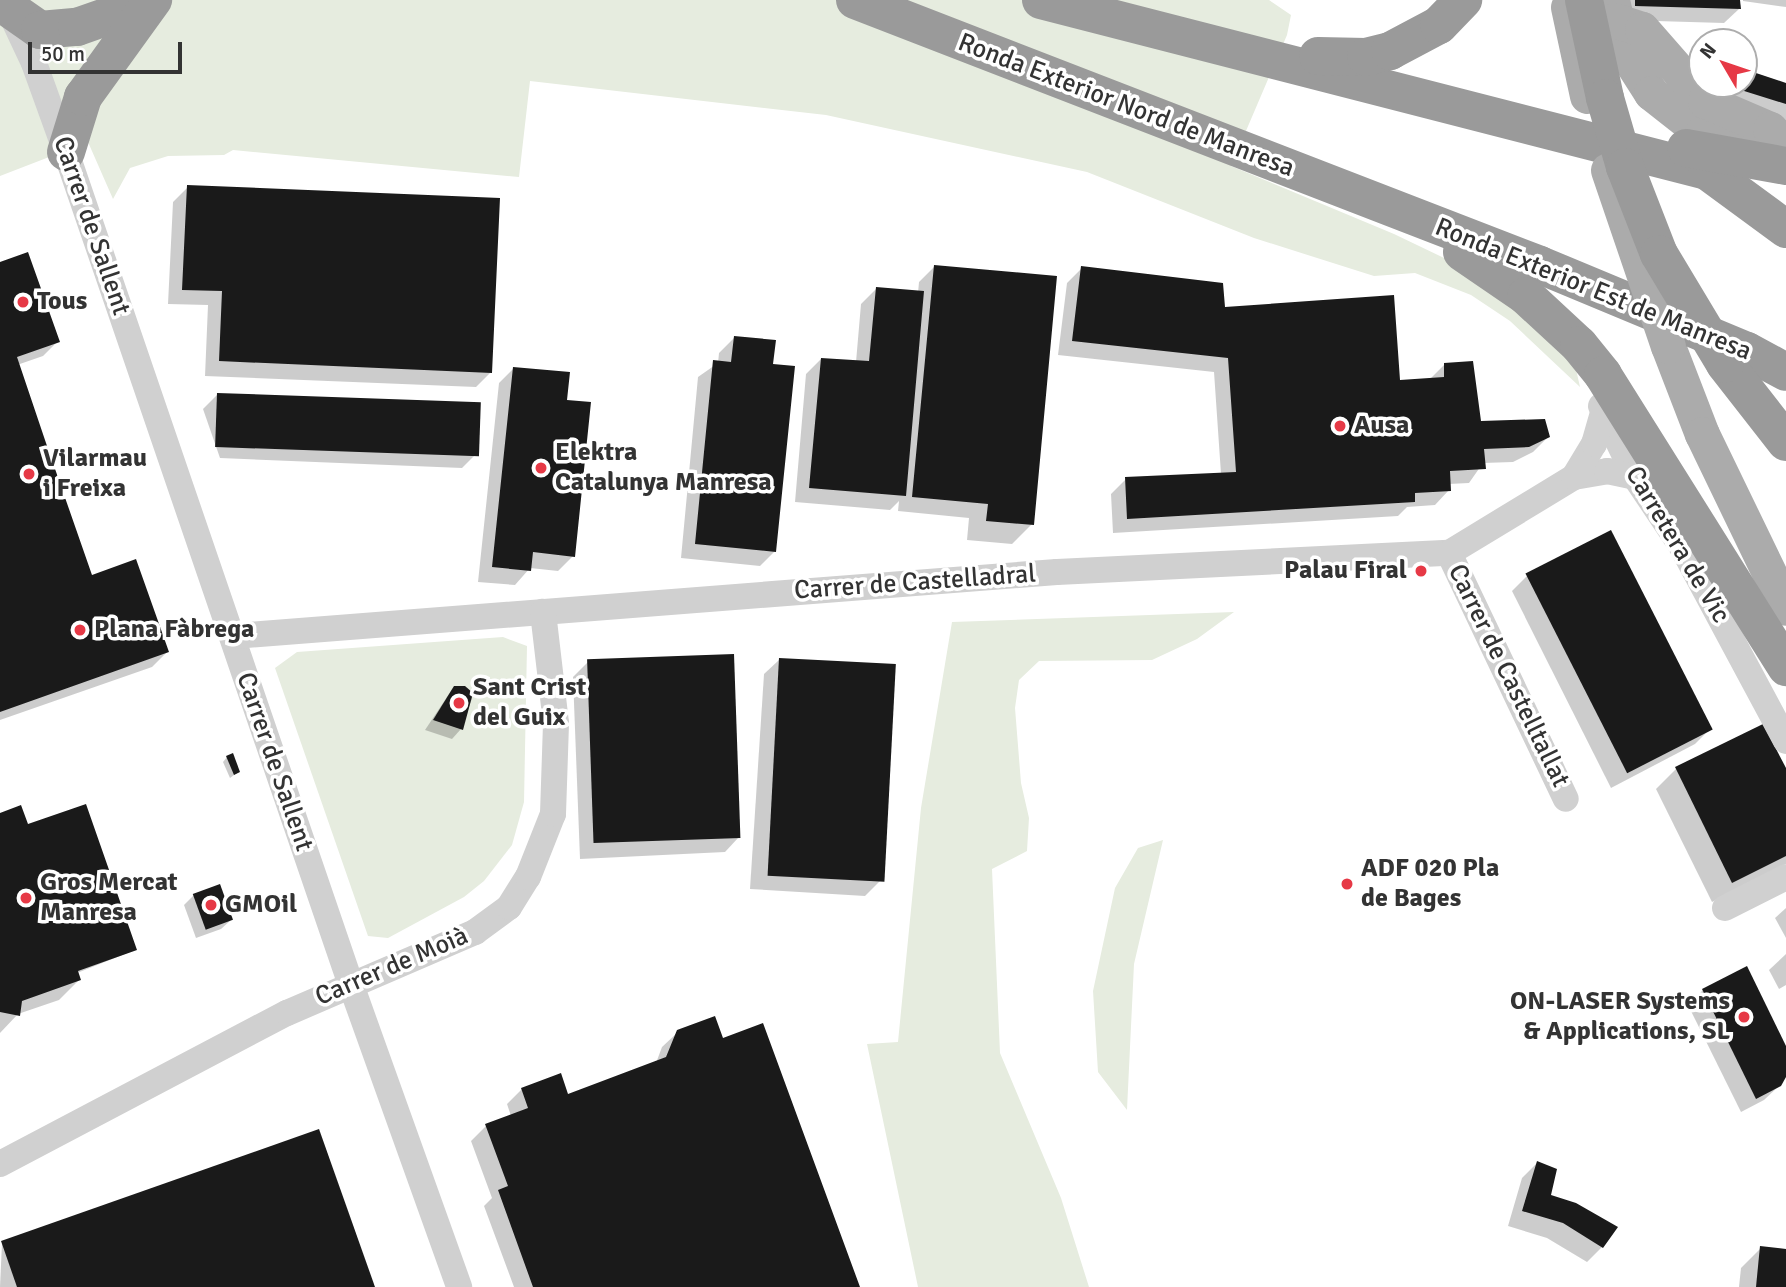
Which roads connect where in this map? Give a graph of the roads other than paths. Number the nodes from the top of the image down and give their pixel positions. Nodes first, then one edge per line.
1 (152, 0) edge
2 (855, 0) edge
3 (1041, 0) edge
4 (1463, 0) edge
5 (1567, 0) edge
6 (6, 4) edge
7 (1603, 7) edge
8 (1127, 23) junction
9 (1596, 97) junction
10 (1511, 117) junction
11 (1786, 146) edge
12 (66, 152) junction
13 (1786, 166) edge
14 (1397, 213) junction
15 (1786, 229) edge
16 (1580, 345) junction
17 (1786, 372) edge
18 (1603, 413) junction
19 (1786, 442) edge
20 (1574, 477) junction
21 (1635, 477) junction
22 (1449, 553) junction
23 (1786, 608) edge
24 (543, 612) junction
25 (234, 635) junction
26 (1786, 667) edge
27 (1786, 741) edge
28 (1566, 799) dead end
29 (1786, 877) edge
30 (1725, 908) dead end
31 (350, 982) junction
32 (0, 1164) edge
33 (459, 1287) edge

1 - 6 highway
1 - 12 highway
2 - 14 highway, Ronda Exterior Nord de Manresa
3 - 8 highway
4 - 8 highway
5 - 9 main road
6 - 12 street, Carrer de Sallent
7 - 9 highway
7 - 11 main road
7 - 13 main road
8 - 10 highway
9 - 19 highway, bridge
9 - 23 main road, bridge
10 - 13 highway
10 - 15 highway
12 - 25 street, Carrer de Sallent
14 - 16 highway
14 - 17 highway, Ronda Exterior Est de Manresa
16 - 18 street, Carretera de Vic
16 - 26 highway
18 - 20 street, Carrer de Castelladral
18 - 21 street, Carretera de Vic
20 - 21 street, Carrer de Castelladral
20 - 22 street, Carrer de Castelladral
21 - 27 street, Carretera de Vic
22 - 24 street, Carrer de Castelladral
22 - 28 street, Carrer de Castelltallat
24 - 25 street, Carrer de Castelladral
24 - 31 street, Carrer de Moià
25 - 31 street, Carrer de Sallent
29 - 30 street
31 - 32 street, Carrer de Moià
31 - 33 street, Carrer de Sallent

